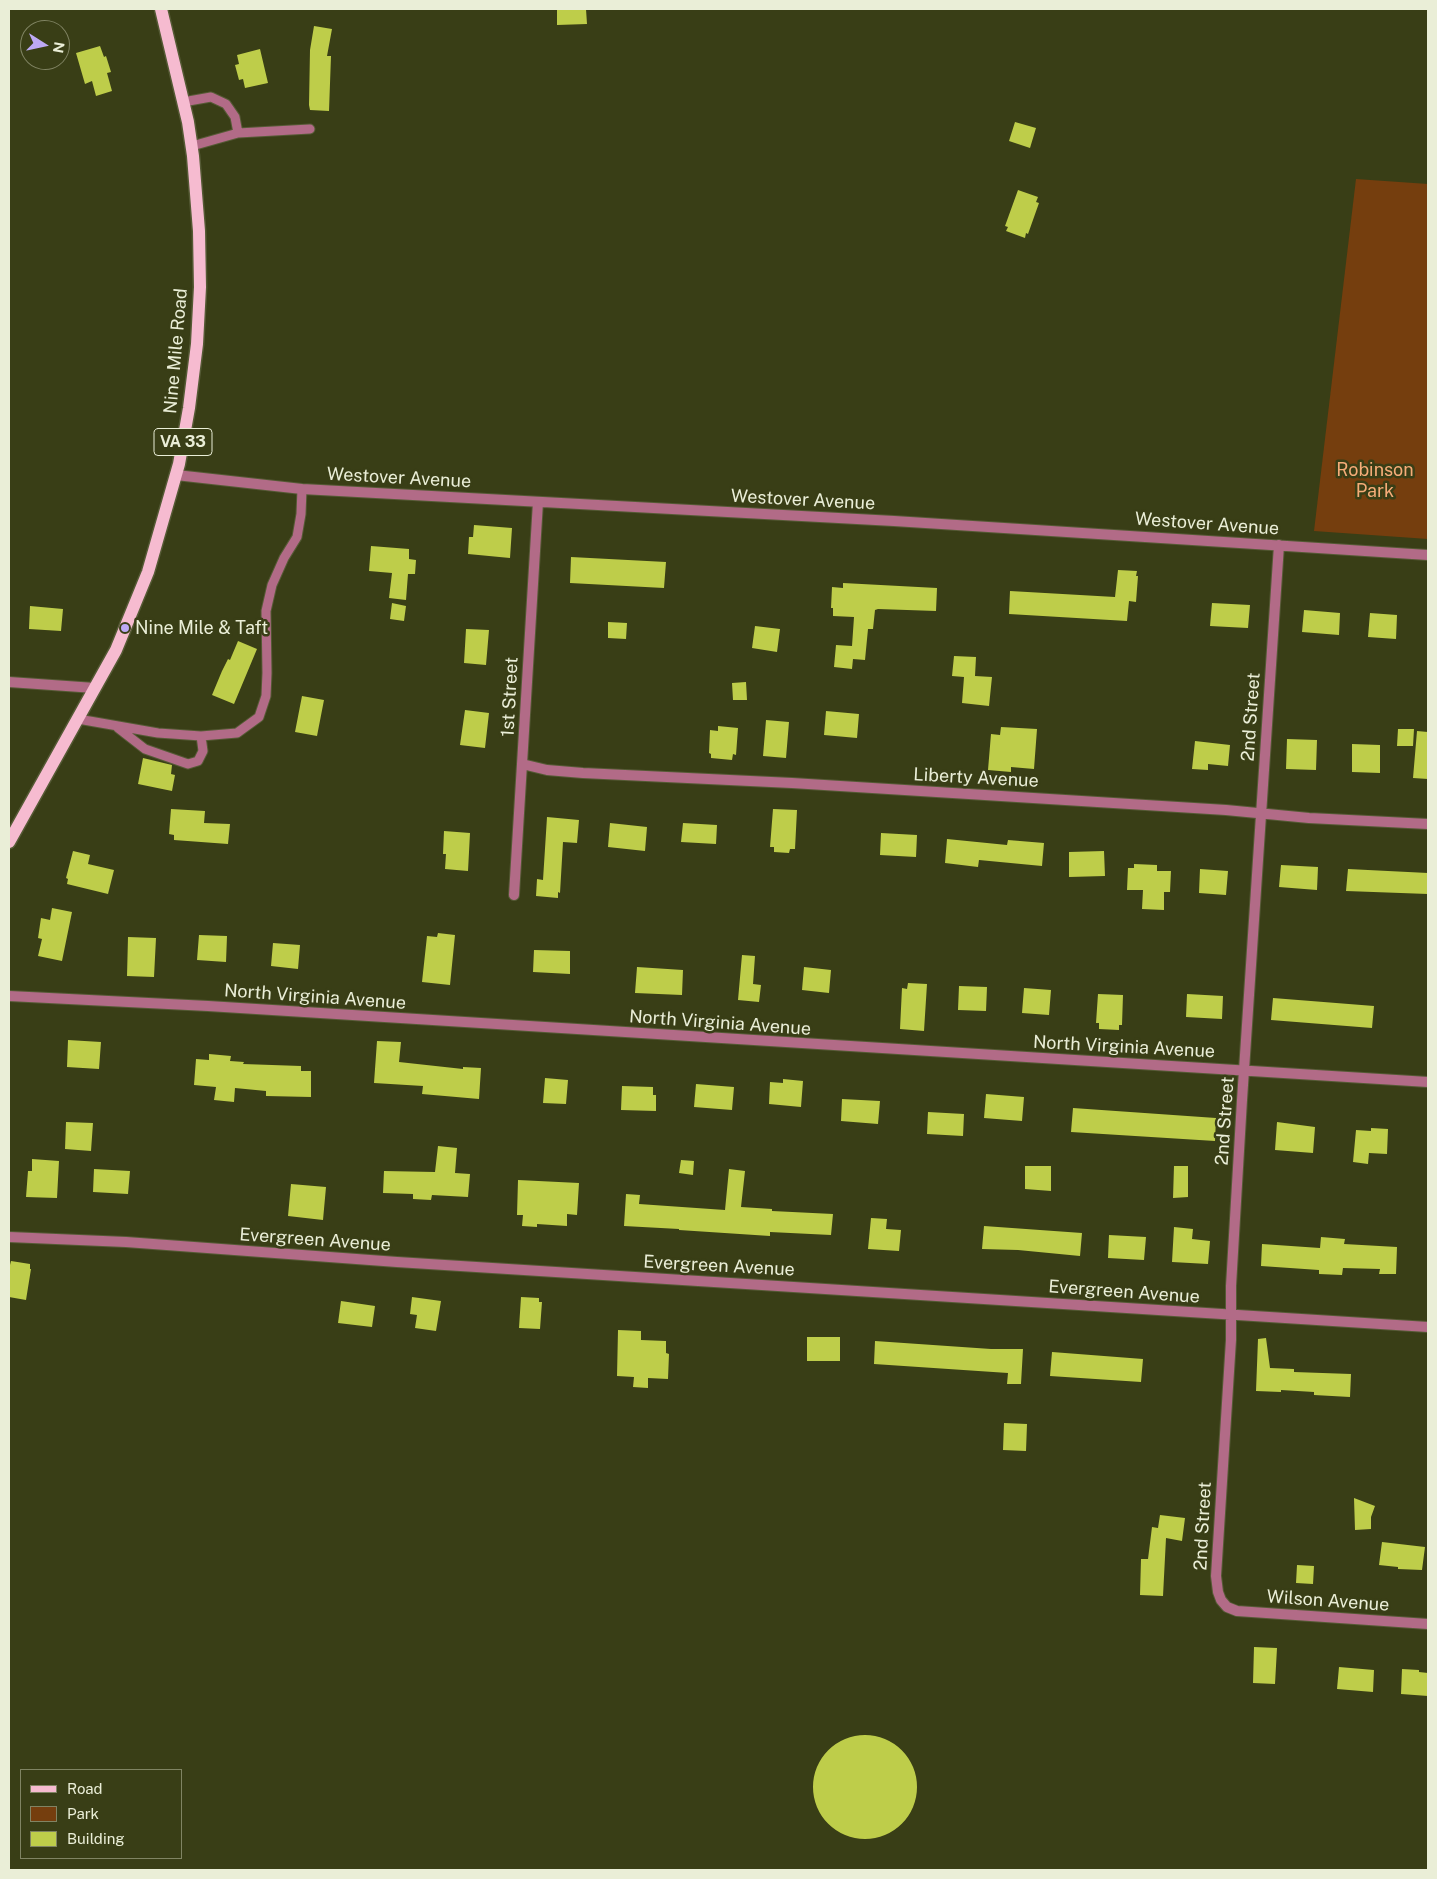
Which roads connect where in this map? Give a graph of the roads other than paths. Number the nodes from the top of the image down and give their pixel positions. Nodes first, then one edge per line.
1 (162, 9) edge
2 (183, 102) junction
3 (310, 128) dead end
4 (238, 133) junction
5 (192, 146) junction
6 (176, 475) junction
7 (302, 489) junction
8 (538, 502) junction
9 (1279, 545) junction
10 (1428, 555) edge
11 (9, 682) edge
12 (95, 688) junction
13 (78, 719) junction
14 (115, 726) junction
15 (201, 736) junction
16 (522, 764) junction
17 (1261, 814) junction
18 (1428, 824) edge
19 (9, 842) edge
20 (514, 895) dead end
21 (9, 996) edge
22 (1245, 1071) junction
23 (1428, 1082) edge
24 (9, 1237) edge
25 (1232, 1316) junction
26 (1428, 1327) edge
27 (1228, 1607) joint
28 (1428, 1624) edge

1 - 2 main road, Nine Mile Road / VA 33
2 - 4 lane
2 - 5 main road, Nine Mile Road / VA 33
3 - 4 lane
4 - 5 lane
5 - 6 main road, Nine Mile Road / VA 33
6 - 7 street, Westover Avenue
6 - 12 main road, Nine Mile Road / VA 33
7 - 8 street, Westover Avenue
7 - 15 lane
8 - 9 street, Westover Avenue
8 - 16 street, 1st Street
9 - 10 street, Westover Avenue
9 - 17 street, 2nd Street
11 - 12 street
12 - 13 main road, Nine Mile Road / VA 33
13 - 14 lane
13 - 19 main road, Nine Mile Road / VA 33
14 - 15 lane
14 - 15 lane
16 - 17 street, Liberty Avenue
16 - 20 street, 1st Street
17 - 18 street, Liberty Avenue
17 - 22 street, 2nd Street
21 - 22 street, North Virginia Avenue
22 - 23 street, North Virginia Avenue
22 - 25 street, 2nd Street
24 - 25 street, Evergreen Avenue
25 - 26 street, Evergreen Avenue
25 - 27 street, 2nd Street
27 - 28 street, Wilson Avenue

